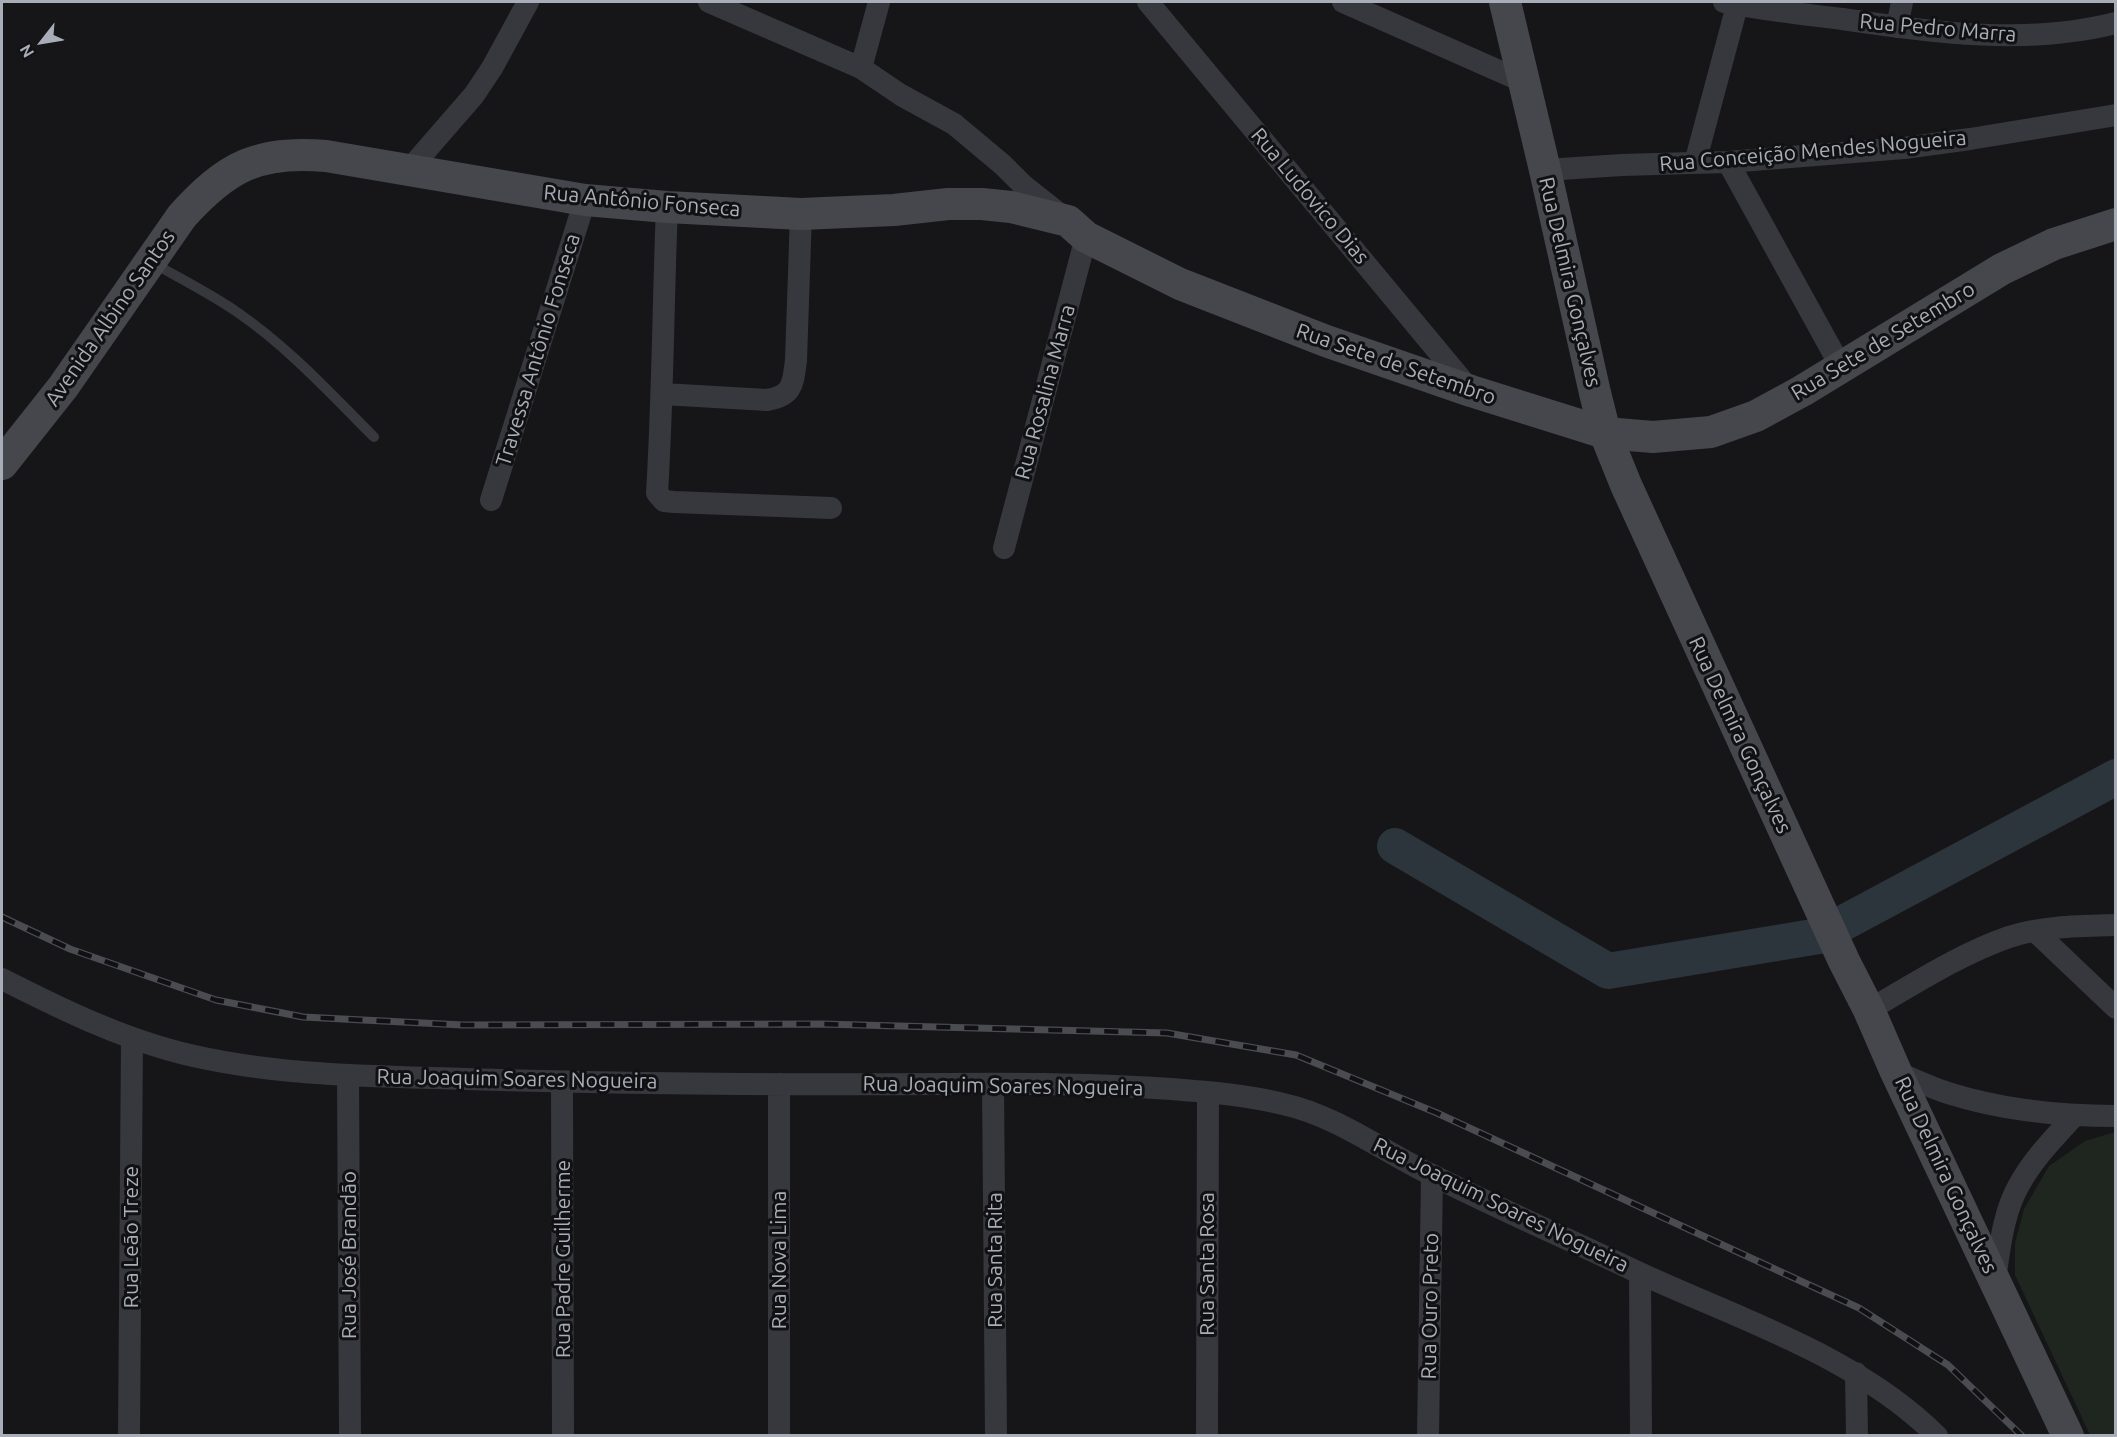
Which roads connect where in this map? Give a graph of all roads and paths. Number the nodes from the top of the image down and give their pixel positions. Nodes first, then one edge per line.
1 (528, 2) edge
2 (709, 2) edge
3 (879, 2) edge
4 (1148, 2) edge
5 (1343, 2) edge
6 (1504, 2) edge
7 (1733, 2) edge
8 (1902, 2) edge
9 (2115, 23) edge
10 (1897, 27) junction
11 (861, 68) junction
12 (1524, 82) junction
13 (2115, 115) edge
14 (1728, 162) junction
15 (1695, 163) junction
16 (1545, 170) junction
17 (408, 171) junction
18 (222, 177) joint
19 (585, 200) junction
20 (667, 207) junction
21 (801, 214) junction
22 (2115, 224) edge
23 (1077, 229) junction
24 (150, 261) junction
25 (1841, 367) junction
26 (1471, 391) junction
27 (663, 394) junction
28 (1605, 433) junction
29 (374, 437) dead end
30 (2, 464) edge
31 (491, 500) dead end
32 (831, 508) dead end
33 (1004, 548) dead end
34 (2115, 925) edge
35 (2035, 931) junction
36 (2, 980) edge
37 (2115, 1008) edge
38 (1869, 1010) junction
39 (132, 1038) junction
40 (1896, 1072) junction
41 (348, 1075) junction
42 (562, 1082) junction
43 (779, 1083) junction
44 (993, 1083) junction
45 (1208, 1092) junction
46 (2074, 1116) junction
47 (2115, 1116) edge
48 (1432, 1176) junction
49 (1640, 1274) junction
50 (1995, 1279) junction
51 (1856, 1373) junction
52 (129, 1436) edge
53 (350, 1436) edge
54 (563, 1436) edge
55 (779, 1436) edge
56 (996, 1436) edge
57 (1207, 1436) edge
58 (1428, 1436) edge
59 (1641, 1436) edge
60 (1857, 1436) edge
61 (1937, 1436) edge
62 (2068, 1436) edge

1 - 17 street
2 - 11 street, Rua Sete de Setembro
3 - 11 street
4 - 26 street, Rua Ludovico Dias
5 - 12 street
6 - 12 street, Rua Delmira Gonçalves
7 - 10 street, Rua Pedro Marra
7 - 15 street
8 - 10 street
9 - 10 street, Rua Pedro Marra
11 - 23 street, Rua Sete de Setembro
12 - 16 street, Rua Delmira Gonçalves
13 - 14 street, Rua Conceição Mendes Nogueira
14 - 15 street, Rua Conceição Mendes Nogueira
14 - 25 street
15 - 16 street, Rua Conceição Mendes Nogueira
16 - 28 street, Rua Delmira Gonçalves
17 - 18 street, Rua Antônio Fonseca
17 - 19 street, Rua Antônio Fonseca
18 - 24 street, Avenida Albino Santos
19 - 20 street, Rua Antônio Fonseca
19 - 31 street, Travessa Antônio Fonseca
20 - 21 street, Rua Antônio Fonseca
20 - 27 street
21 - 23 street, Rua Antônio Fonseca
21 - 27 street
22 - 25 street, Rua Sete de Setembro
23 - 26 street, Rua Sete de Setembro
23 - 33 street, Rua Rosalina Marra
24 - 29 lane
24 - 30 street, Avenida Albino Santos
25 - 28 street, Rua Sete de Setembro
26 - 28 street, Rua Sete de Setembro
27 - 32 street
28 - 38 street, Rua Delmira Gonçalves
34 - 35 street
35 - 37 street
35 - 38 street
36 - 39 street, Rua Joaquim Soares Nogueira
38 - 40 street, Rua Delmira Gonçalves
39 - 41 street, Rua Joaquim Soares Nogueira
39 - 52 street, Rua Leão Treze
40 - 46 street
40 - 50 street, Rua Delmira Gonçalves
41 - 42 street, Rua Joaquim Soares Nogueira
41 - 53 street, Rua José Brandão
42 - 43 street, Rua Joaquim Soares Nogueira
42 - 54 street, Rua Padre Guilherme
43 - 44 street, Rua Joaquim Soares Nogueira
43 - 55 street, Rua Nova Lima
44 - 45 street, Rua Joaquim Soares Nogueira
44 - 56 street, Rua Santa Rita
45 - 48 street, Rua Joaquim Soares Nogueira
45 - 57 street, Rua Santa Rosa
46 - 47 street
46 - 50 street
48 - 49 street, Rua Joaquim Soares Nogueira
48 - 58 street, Rua Ouro Preto
49 - 51 street, Rua Joaquim Soares Nogueira
49 - 59 street
50 - 62 street, Rua Delmira Gonçalves
51 - 60 street
51 - 61 street, Rua Joaquim Soares Nogueira

